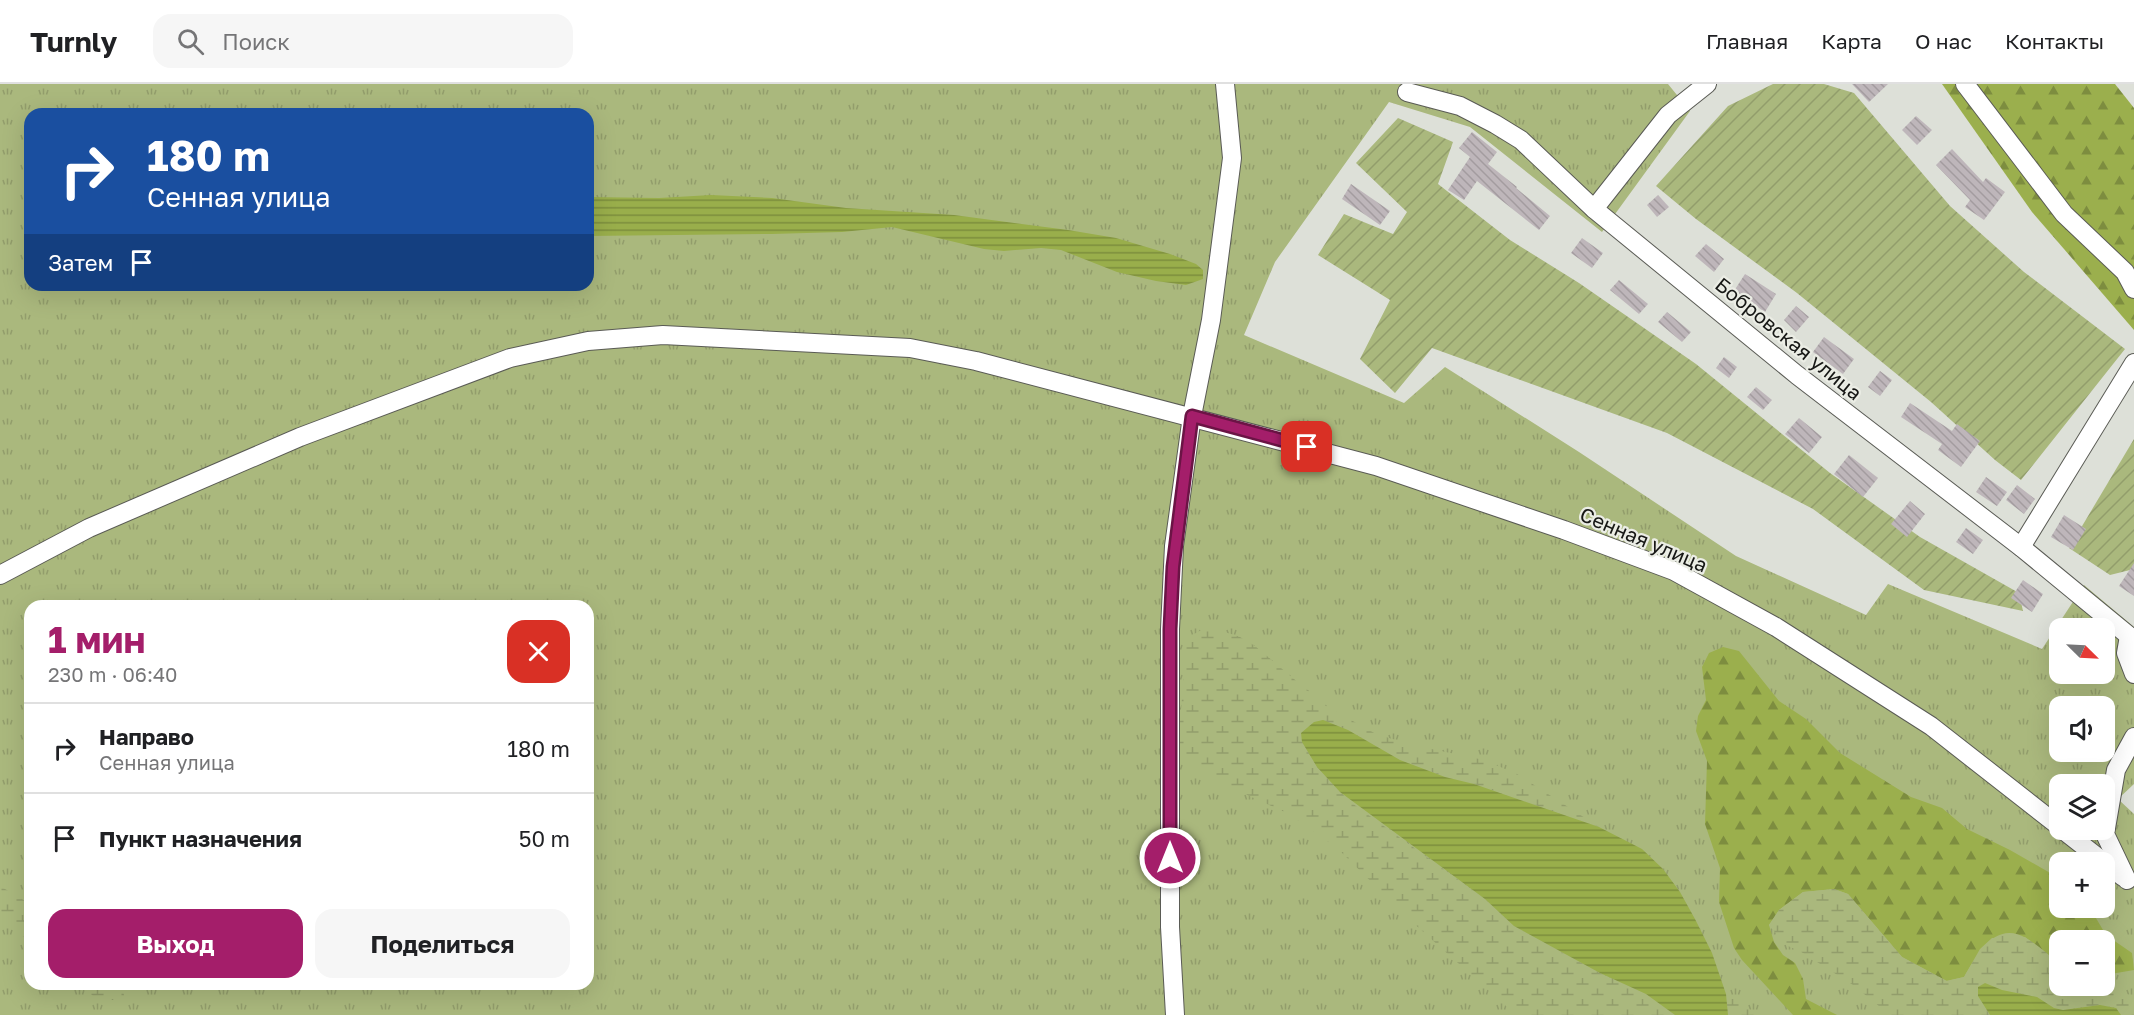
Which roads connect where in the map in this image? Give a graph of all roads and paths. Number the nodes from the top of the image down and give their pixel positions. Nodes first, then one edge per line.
1 (1225, 84) edge
2 (1707, 84) edge
3 (1965, 84) edge
4 (1407, 92) dead end
5 (1594, 208) junction
6 (2134, 290) edge
7 (2134, 363) edge
8 (1192, 416) junction
9 (2020, 547) junction
10 (0, 575) edge
11 (2131, 638) edge
12 (2134, 674) edge
13 (2134, 737) edge
14 (2049, 819) edge
15 (2076, 840) edge
16 (2131, 883) edge
17 (1175, 1015) edge

1 - 8 street
2 - 5 street
3 - 6 street
4 - 5 street, Бобровская улица
5 - 9 street, Бобровская улица
7 - 9 street
8 - 10 street, Сенная улица
8 - 14 street, Сенная улица
8 - 17 street
9 - 11 street, Бобровская улица
11 - 12 street
13 - 16 street
15 - 16 street, Сенная улица

